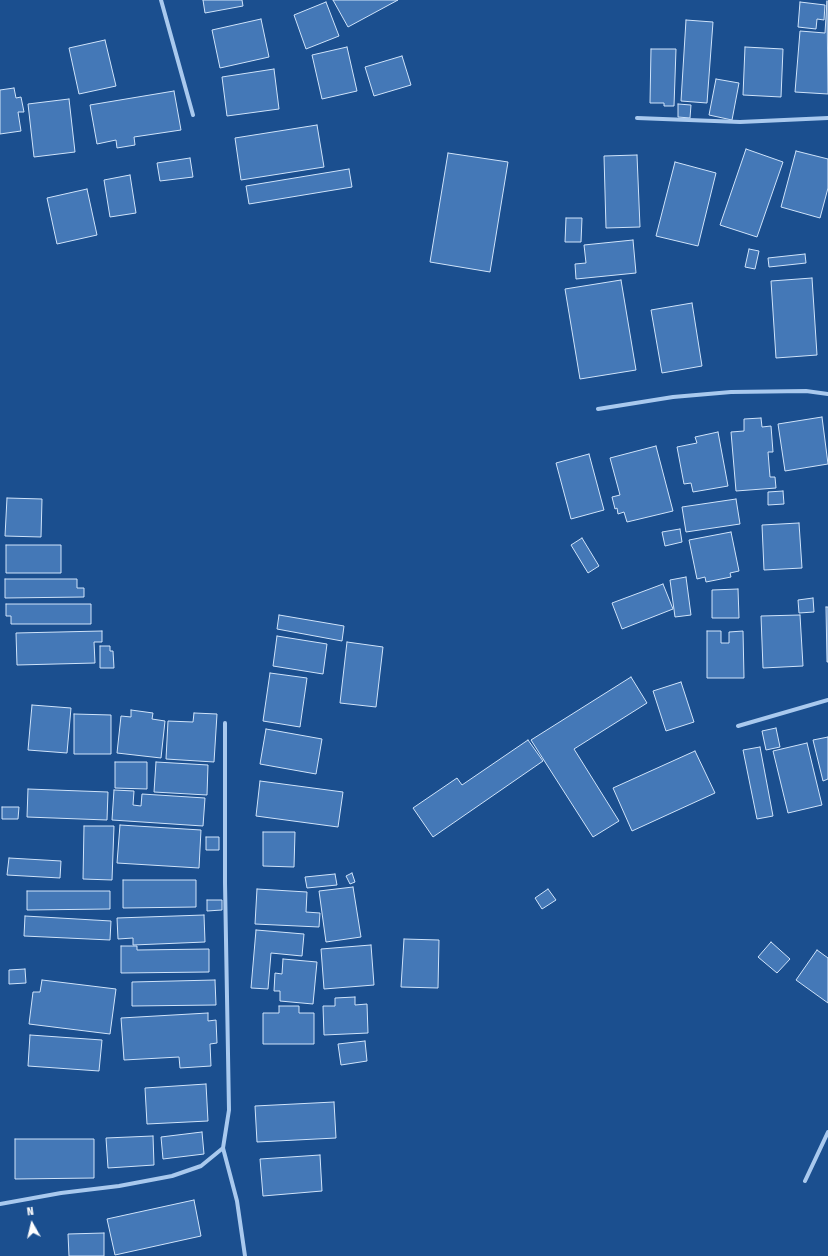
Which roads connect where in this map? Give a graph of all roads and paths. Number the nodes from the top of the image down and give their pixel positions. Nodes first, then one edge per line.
1 (161, 0) edge
2 (193, 114) dead end
3 (637, 118) dead end
4 (828, 118) edge
5 (828, 394) edge
6 (598, 409) dead end
7 (828, 700) edge
8 (225, 724) dead end
9 (738, 726) dead end
10 (828, 1132) edge
11 (223, 1148) junction
12 (806, 1181) dead end
13 (0, 1204) edge
14 (245, 1256) edge

1 - 2 street
3 - 4 street
5 - 6 street
7 - 9 street
8 - 11 street
10 - 12 street
11 - 13 street
11 - 14 street

